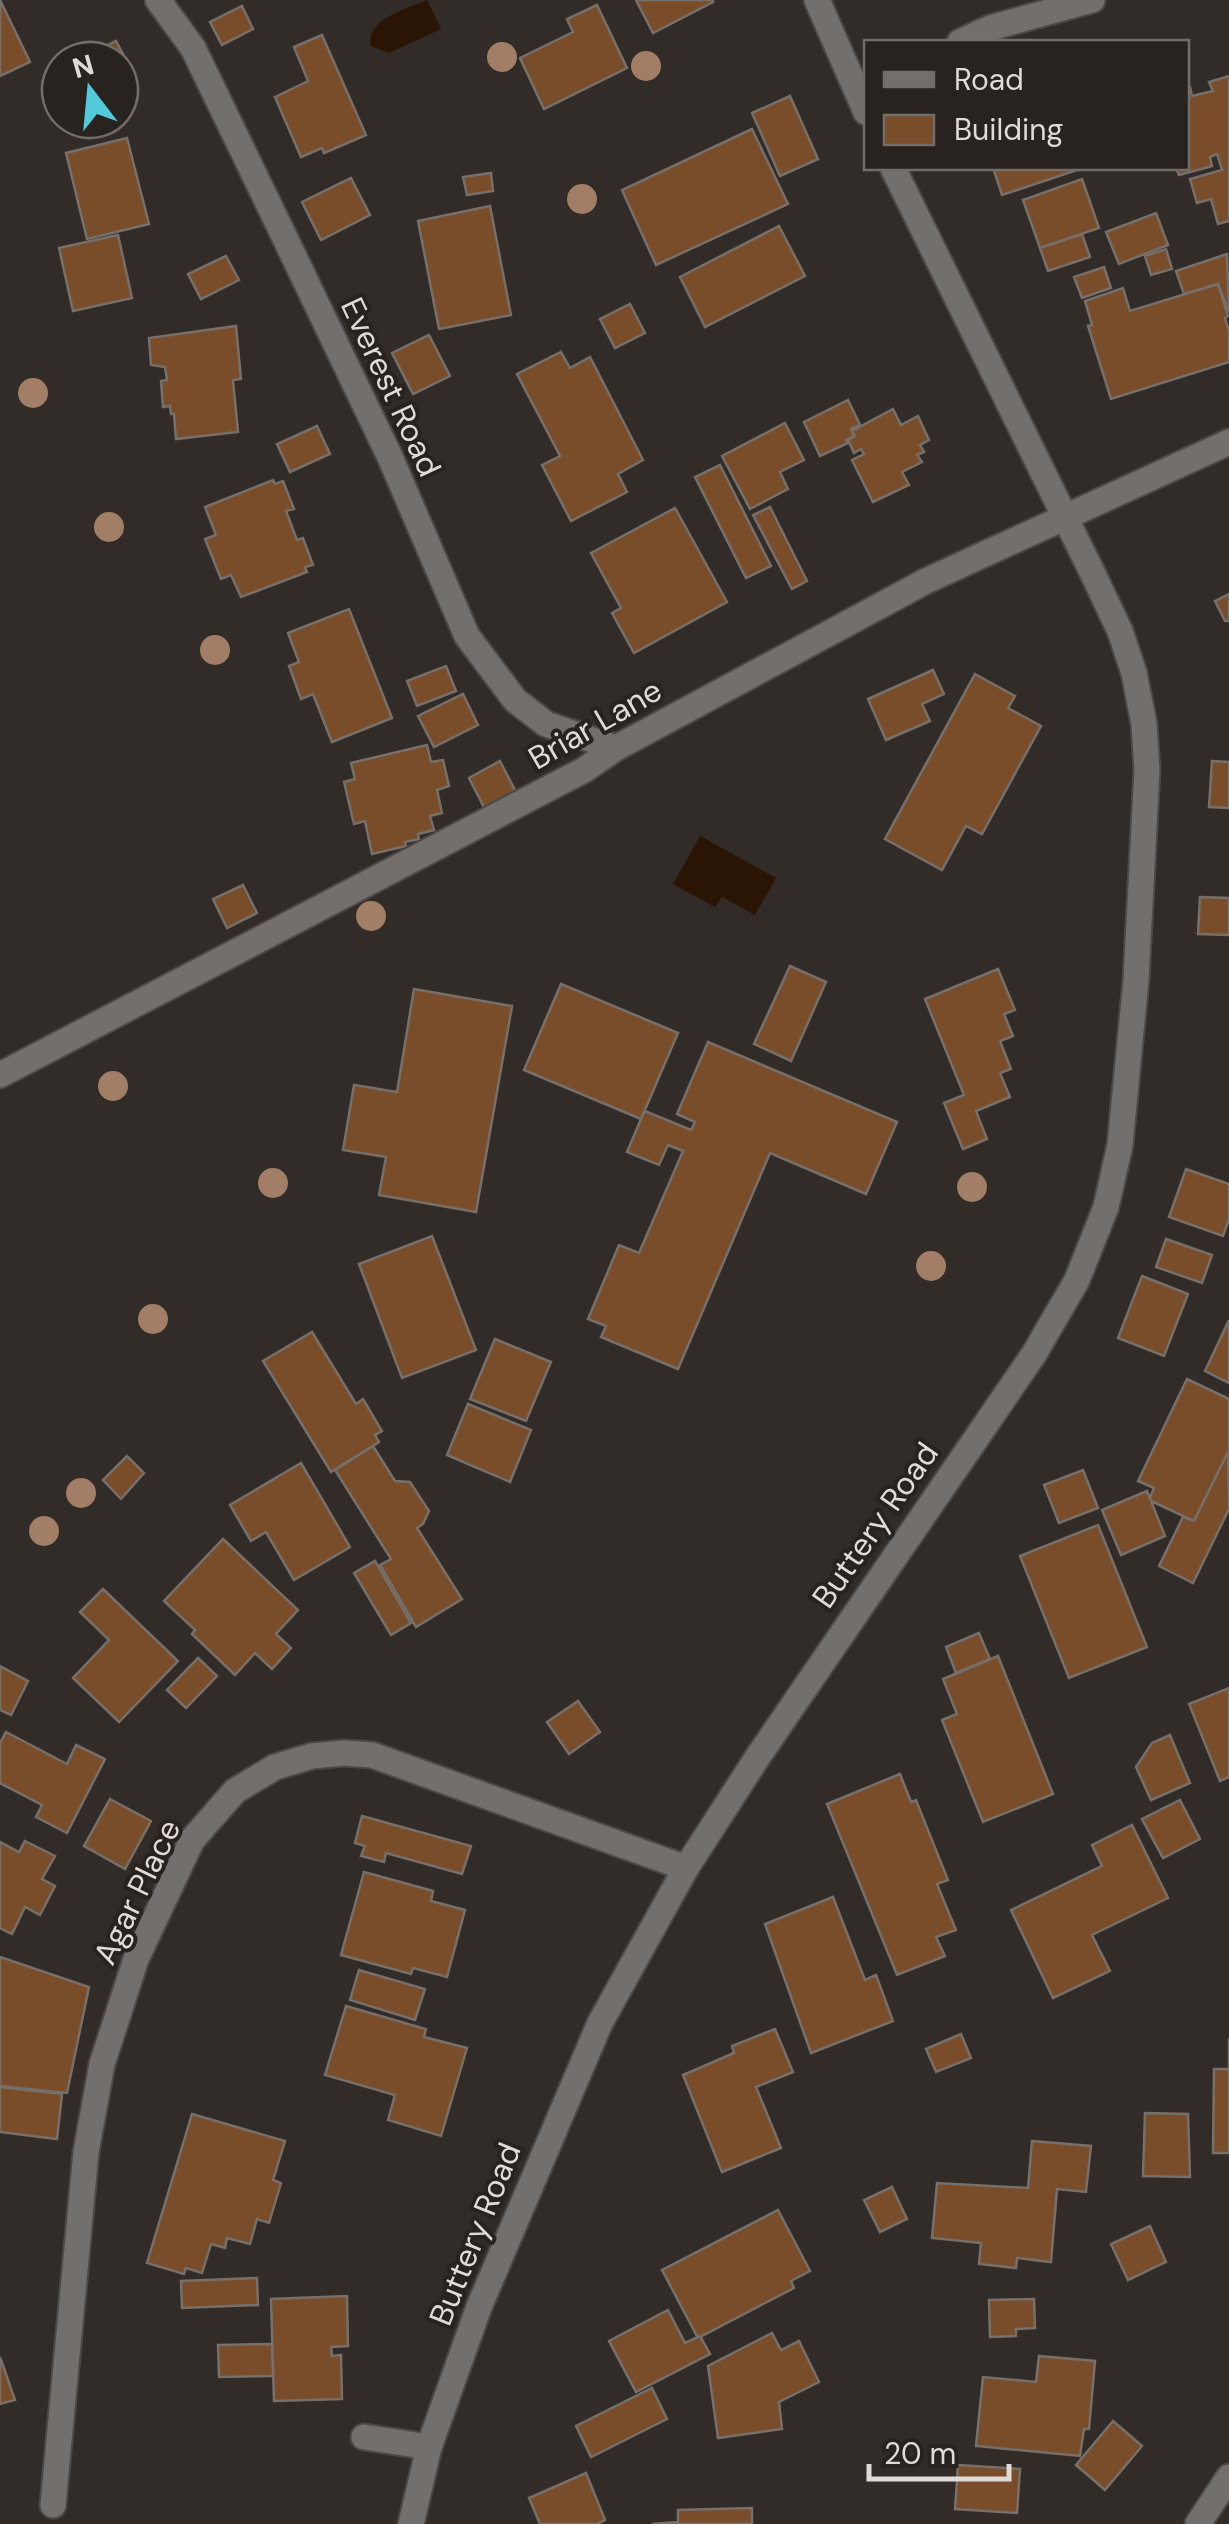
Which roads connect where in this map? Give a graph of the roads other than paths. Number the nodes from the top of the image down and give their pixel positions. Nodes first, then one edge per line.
1 (158, 0) edge
2 (817, 0) edge
3 (1092, 0) edge
4 (964, 40) edge
5 (864, 107) edge
6 (894, 170) edge
7 (1229, 442) edge
8 (1064, 517) junction
9 (616, 748) junction
10 (0, 1076) edge
11 (686, 1868) junction
12 (364, 2437) dead end
13 (429, 2447) junction
14 (1229, 2477) edge
15 (53, 2505) dead end
16 (411, 2524) edge
17 (1198, 2524) edge

1 - 9 street, Everest Road
2 - 5 street
3 - 4 street
6 - 8 street, Buttery Road
7 - 8 street, Briar Lane
8 - 9 street, Briar Lane
8 - 11 street, Buttery Road
9 - 10 street, Briar Lane
11 - 13 street, Buttery Road
11 - 15 street, Agar Place
12 - 13 street
13 - 16 street, Buttery Road
14 - 17 street

